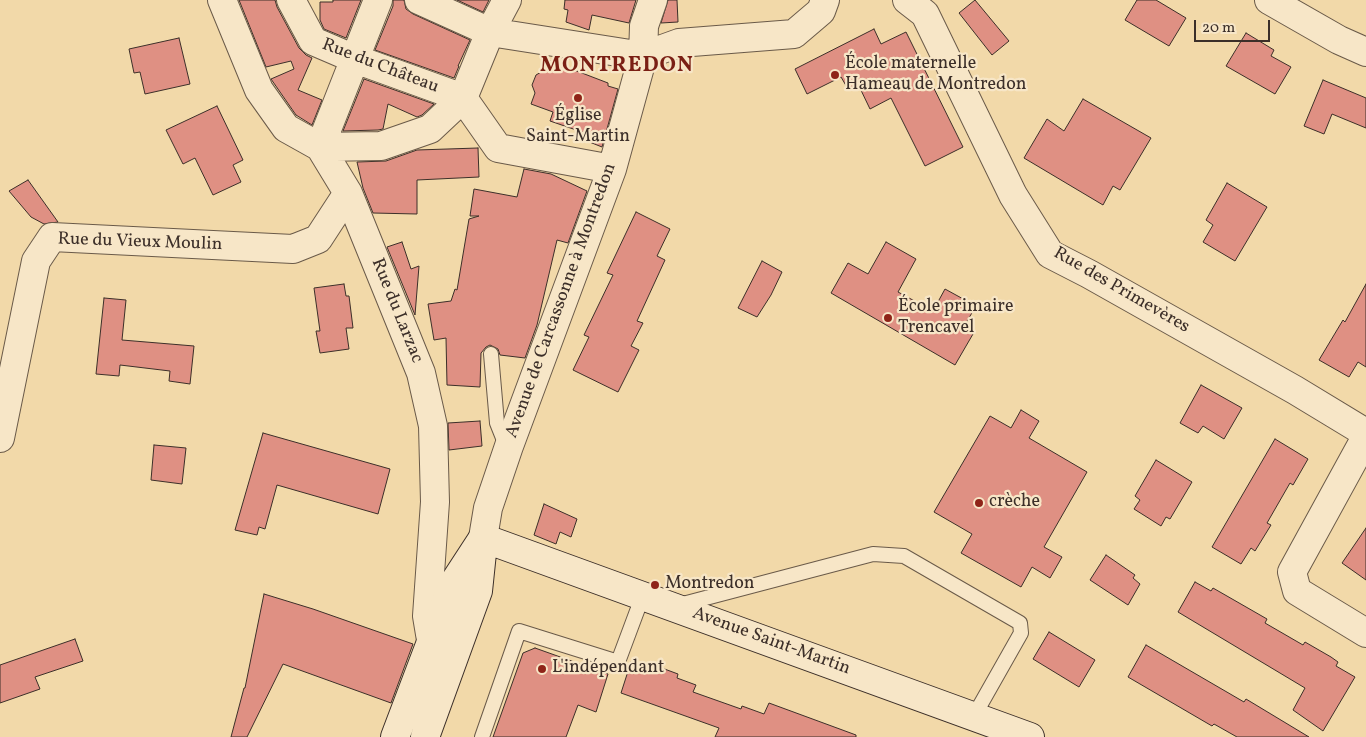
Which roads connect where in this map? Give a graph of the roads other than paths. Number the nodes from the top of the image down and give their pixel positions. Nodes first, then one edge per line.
1 (222, 0) edge
2 (291, 0) edge
3 (378, 0) edge
4 (419, 0) edge
5 (507, 0) edge
6 (653, 0) edge
7 (825, 0) edge
8 (907, 0) edge
9 (1276, 2) edge
10 (490, 32) junction
11 (1366, 52) edge
12 (643, 56) junction
13 (356, 58) junction
14 (463, 98) junction
15 (320, 148) junction
16 (612, 169) junction
17 (348, 194) junction
18 (490, 354) dead end
19 (1366, 433) edge
20 (1366, 437) edge
21 (0, 438) edge
22 (509, 446) junction
23 (483, 538) junction
24 (642, 595) junction
25 (673, 606) junction
26 (1366, 633) edge
27 (431, 640) junction
28 (456, 650) junction
29 (974, 716) junction
30 (395, 737) edge
31 (425, 737) edge
32 (482, 737) edge
33 (1030, 737) edge

1 - 15 street, Rue du Larzac
2 - 13 street, Rue du Château
3 - 13 street
4 - 10 street
5 - 10 street
6 - 12 street, Avenue de Carcassonne à Montredon
7 - 12 street
8 - 19 street, Rue des Primevères
9 - 11 street
10 - 12 street
10 - 14 street
12 - 16 street, Avenue de Carcassonne à Montredon
13 - 14 street, Rue du Château
13 - 15 street
14 - 15 street
14 - 16 street
15 - 17 street, Rue du Larzac
16 - 22 street, Avenue de Carcassonne à Montredon
17 - 21 street, Rue du Vieux Moulin
17 - 27 street, Rue du Larzac
18 - 22 lane
20 - 26 street
22 - 23 street, Avenue de Carcassonne à Montredon
23 - 24 street, Avenue Saint-Martin
23 - 27 street
23 - 28 street, Avenue de Carcassonne à Montredon
24 - 25 street, Avenue Saint-Martin
24 - 32 lane
25 - 29 street, Avenue Saint-Martin
25 - 29 lane
27 - 28 street
27 - 30 street
28 - 31 street, Avenue de Carcassonne à Montredon
29 - 33 street, Avenue Saint-Martin

